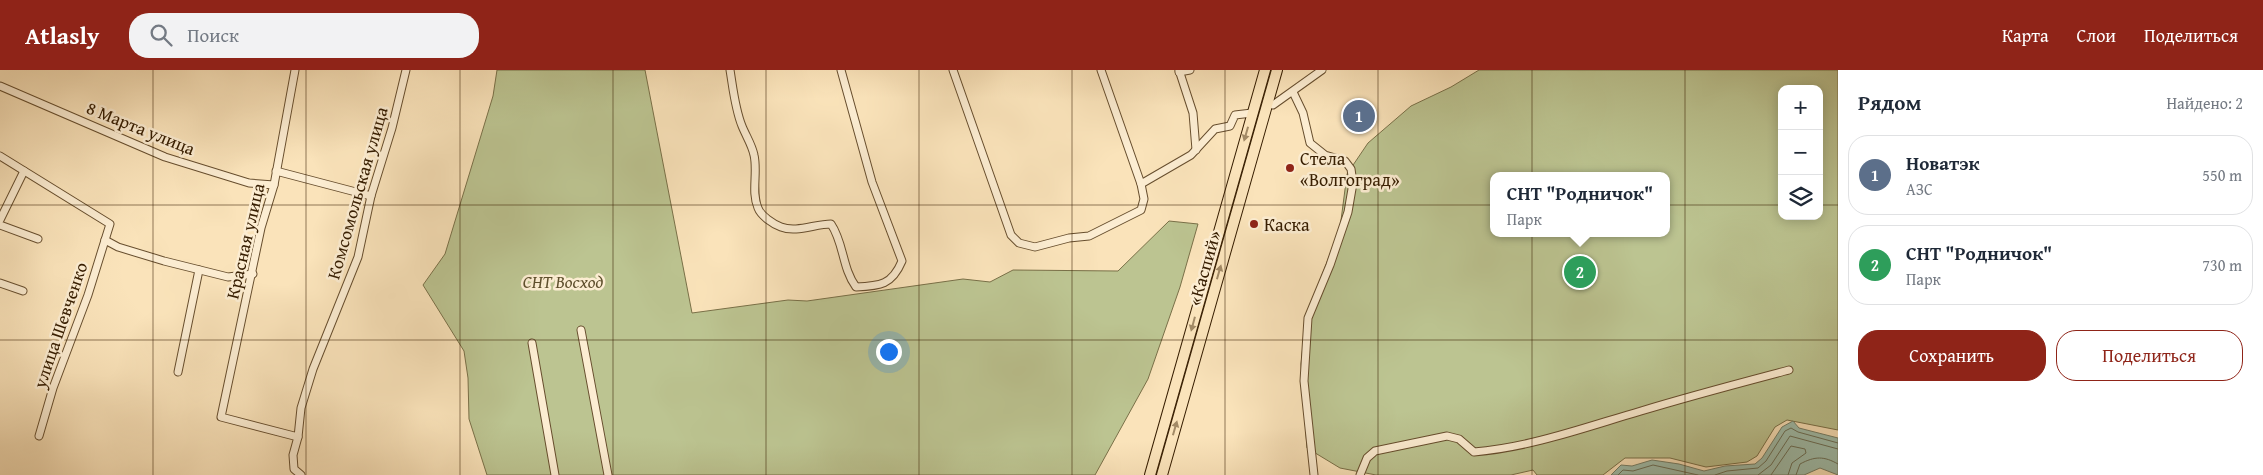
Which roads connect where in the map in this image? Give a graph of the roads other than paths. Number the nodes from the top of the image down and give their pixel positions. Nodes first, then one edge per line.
1 (295, 70) edge
2 (406, 70) edge
3 (730, 70) edge
4 (841, 70) edge
5 (953, 70) edge
6 (1102, 70) edge
7 (1190, 70) edge
8 (1265, 70) edge
9 (1277, 70) edge
10 (1322, 70) edge
11 (1179, 71) edge
12 (0, 86) edge
13 (1293, 92) junction
14 (1270, 104) junction
15 (1252, 113) junction
16 (1196, 150) junction
17 (0, 156) edge
18 (24, 171) junction
19 (276, 171) junction
20 (1140, 184) junction
21 (274, 186) junction
22 (371, 196) junction
23 (0, 220) edge
24 (0, 225) edge
25 (38, 239) dead end
26 (104, 240) junction
27 (199, 270) junction
28 (253, 274) junction
29 (0, 283) edge
30 (23, 292) dead end
31 (581, 330) dead end
32 (532, 343) dead end
33 (1789, 370) dead end
34 (178, 372) dead end
35 (39, 436) dead end
36 (298, 437) junction
37 (301, 475) edge
38 (556, 475) edge
39 (608, 475) edge
40 (1150, 475) edge
41 (1162, 475) edge
42 (1314, 475) edge
43 (1360, 475) edge

1 - 19 street, Красная улица
2 - 22 street, Комсомольская улица
3 - 4 street
5 - 20 street
6 - 20 street
7 - 11 street
8 - 15 highway, «Каспий»
9 - 14 highway, «Каспий»
10 - 13 street
11 - 16 street
12 - 21 street, 8 Марта улица
13 - 14 street
13 - 42 street
41 -> 14 highway, «Каспий»
15 - 16 street
15 -> 40 highway, «Каспий»
16 - 20 street
17 - 18 street
18 - 23 street
18 - 26 street, улица Шевченко
19 - 21 street, Красная улица
19 - 22 street
21 - 28 street, Красная улица
22 - 36 street, Комсомольская улица
24 - 25 street
26 - 27 street
26 - 35 street, улица Шевченко
27 - 28 street
27 - 34 street
28 - 36 street, Красная улица
29 - 30 street
31 - 39 street
32 - 38 street
33 - 43 street
36 - 37 street, Комсомольская улица

